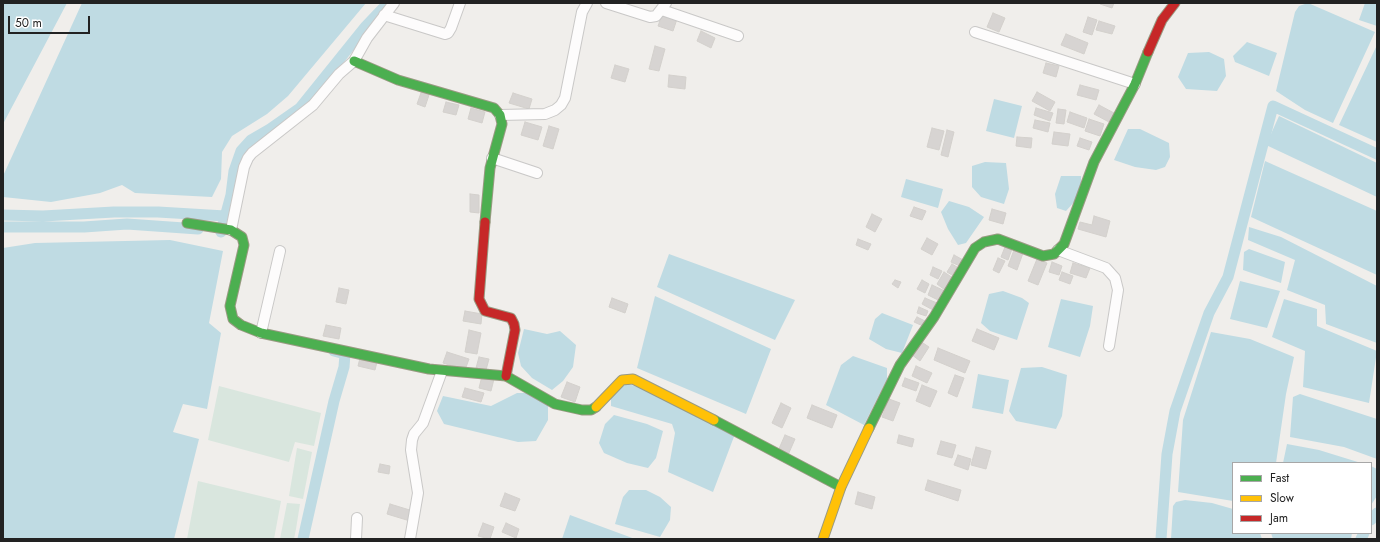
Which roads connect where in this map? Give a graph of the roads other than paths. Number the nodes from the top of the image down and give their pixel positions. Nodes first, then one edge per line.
1 (394, 3) edge
2 (460, 3) edge
3 (587, 3) edge
4 (606, 3) edge
5 (1174, 3) edge
6 (664, 7) edge
7 (384, 15) junction
8 (975, 32) dead end
9 (738, 36) dead end
10 (354, 61) junction
11 (1135, 84) junction
12 (500, 115) junction
13 (492, 158) junction
14 (537, 173) dead end
15 (187, 223) dead end
16 (224, 229) junction
17 (1058, 250) junction
18 (280, 251) dead end
19 (262, 332) junction
20 (1109, 346) dead end
21 (442, 371) junction
22 (506, 376) junction
23 (841, 487) junction
24 (357, 518) dead end
25 (356, 539) edge
26 (410, 539) edge
27 (823, 539) edge

1 - 7 street
2 - 7 street
3 - 12 street
4 - 6 street
5 - 11 street
6 - 9 street
7 - 10 street
8 - 11 street
10 - 12 street
10 - 16 street
11 - 17 street
12 - 13 street
13 - 14 street
13 - 22 street
15 - 16 street
16 - 19 street
17 - 20 street
17 - 23 street
18 - 19 street
19 - 21 street
21 - 22 street
21 - 26 street
22 - 23 street
23 - 27 street
24 - 25 street

